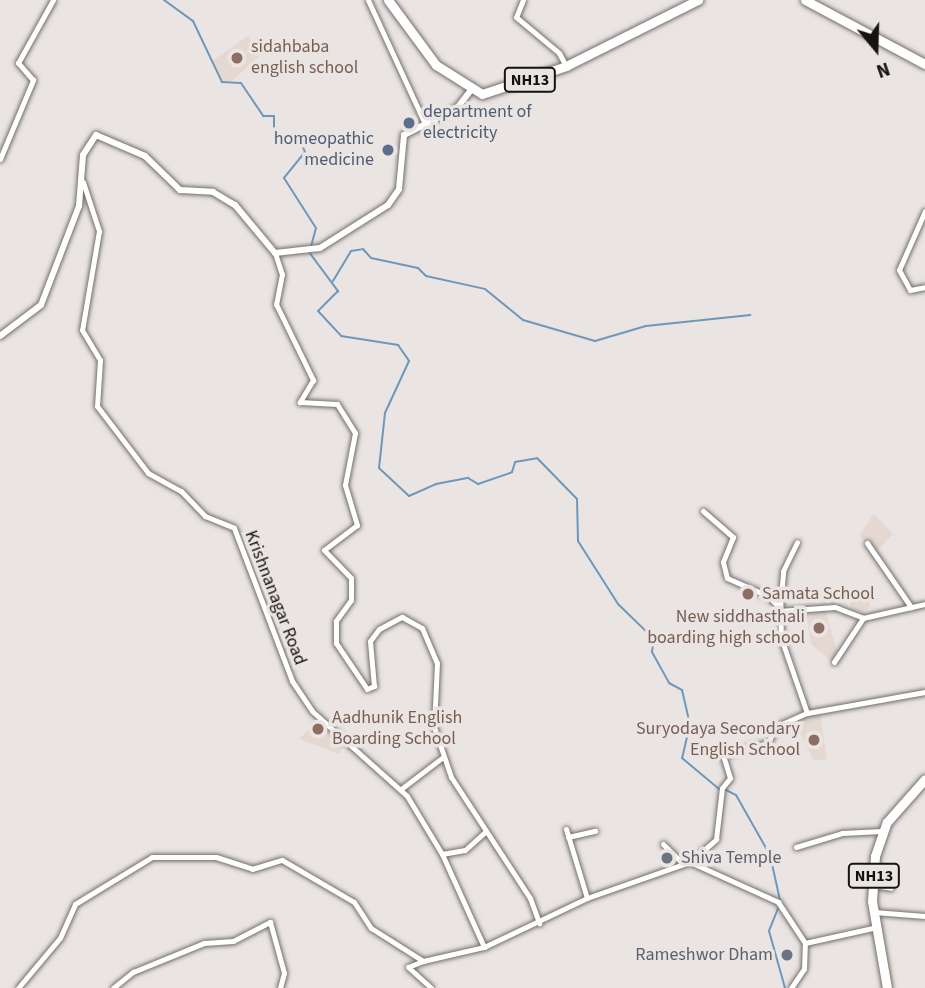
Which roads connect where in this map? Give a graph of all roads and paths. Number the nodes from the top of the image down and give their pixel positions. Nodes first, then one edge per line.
1 (53, 0) edge
2 (368, 0) edge
3 (388, 0) edge
4 (523, 0) edge
5 (697, 0) edge
6 (805, 0) edge
7 (924, 63) edge
8 (566, 66) junction
9 (471, 90) junction
10 (425, 124) junction
11 (0, 159) edge
12 (83, 182) junction
13 (925, 211) edge
14 (275, 253) junction
15 (925, 287) edge
16 (0, 336) edge
17 (703, 511) dead end
18 (797, 542) dead end
19 (867, 543) dead end
20 (925, 604) edge
21 (911, 607) junction
22 (780, 610) junction
23 (863, 618) junction
24 (834, 662) dead end
25 (925, 692) edge
26 (807, 713) junction
27 (443, 757) junction
28 (925, 779) edge
29 (401, 789) junction
30 (595, 831) dead end
31 (882, 831) junction
32 (485, 832) junction
33 (663, 844) dead end
34 (796, 847) dead end
35 (442, 854) junction
36 (690, 862) junction
37 (682, 863) junction
38 (873, 886) junction
39 (891, 888) dead end
40 (587, 898) junction
41 (874, 912) junction
42 (925, 916) edge
43 (539, 923) junction
44 (877, 927) junction
45 (805, 943) junction
46 (484, 947) junction
47 (423, 961) junction
48 (18, 988) edge
49 (113, 988) edge
50 (279, 988) edge
51 (431, 988) edge
52 (791, 988) edge
53 (887, 988) edge

1 - 11 street
2 - 10 street
3 - 9 highway
4 - 8 street
5 - 8 highway, NH13
6 - 7 highway
8 - 9 highway, NH13
9 - 10 street
10 - 14 street
12 - 14 street
12 - 16 street
12 - 29 street, Krishnanagar Road
13 - 15 street
14 - 27 street
17 - 22 street
18 - 22 street
19 - 21 street
20 - 21 street
21 - 23 street
22 - 23 street
22 - 26 street
23 - 24 street
25 - 26 street
26 - 36 street
27 - 29 street
27 - 32 street
28 - 31 highway
29 - 35 street, Krishnanagar Road
30 - 40 street
31 - 34 street
31 - 38 highway, NH13
32 - 35 street
32 - 43 street
33 - 37 street
35 - 46 street, Krishnanagar Road
36 - 37 street
36 - 45 street
37 - 40 street
38 - 39 street
38 - 41 highway, NH13
40 - 43 street
41 - 42 street
41 - 44 highway, NH13
43 - 46 street
44 - 45 street
44 - 53 highway, NH13
45 - 52 street
46 - 47 street
47 - 48 street
47 - 51 street
49 - 50 street

